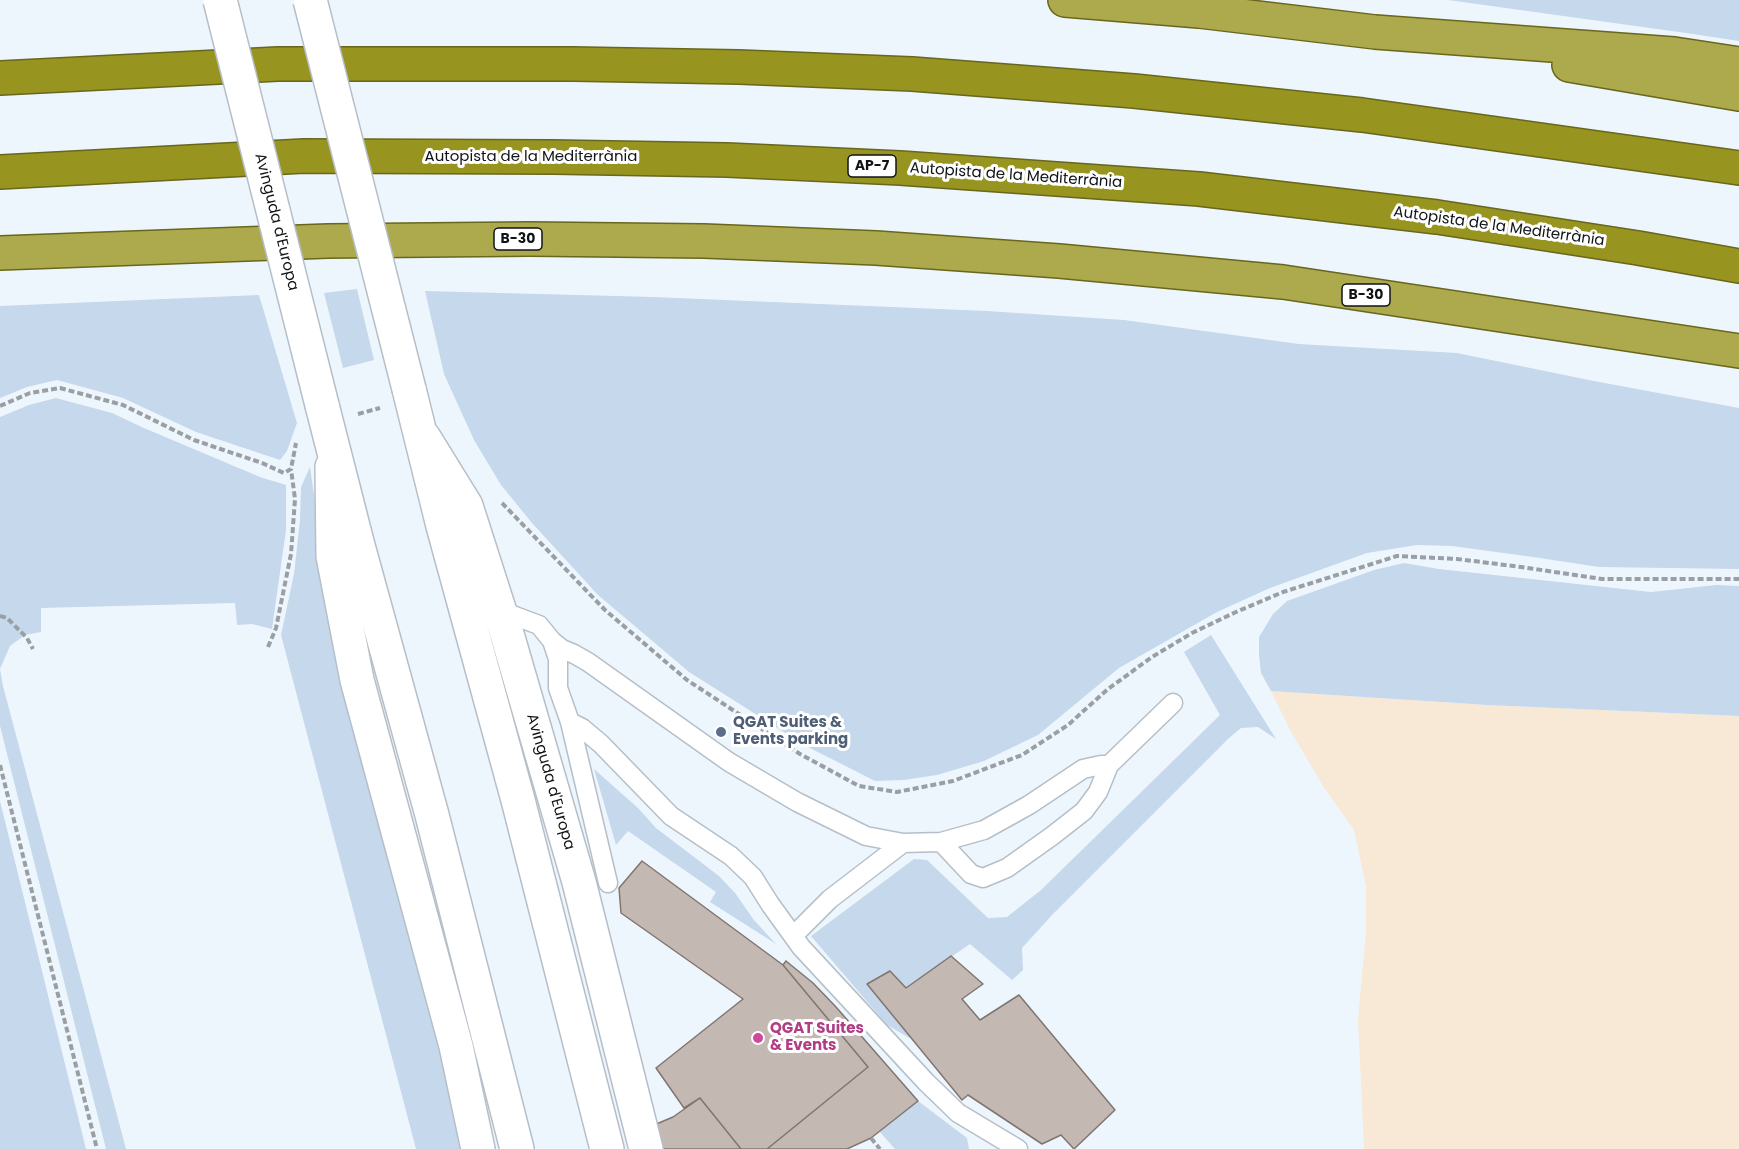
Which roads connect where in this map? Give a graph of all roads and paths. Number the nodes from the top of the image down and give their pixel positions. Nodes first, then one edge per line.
1 (220, 0) edge
2 (310, 0) edge
3 (1065, 0) edge
4 (1375, 32) junction
5 (1739, 64) edge
6 (0, 78) edge
7 (1739, 94) edge
8 (1739, 168) edge
9 (0, 172) edge
10 (45, 251) junction
11 (0, 253) edge
12 (0, 259) edge
13 (1739, 266) edge
14 (1739, 351) edge
15 (413, 405) junction
16 (0, 406) edge
17 (327, 424) junction
18 (291, 469) junction
19 (496, 497) dead end
20 (1739, 579) edge
21 (499, 610) junction
22 (0, 616) edge
23 (552, 641) junction
24 (268, 647) dead end
25 (33, 649) dead end
26 (1173, 703) dead end
27 (570, 722) junction
28 (0, 765) edge
29 (1109, 765) junction
30 (941, 842) junction
31 (903, 843) junction
32 (608, 884) dead end
33 (793, 936) junction
34 (871, 1138) dead end
35 (97, 1149) edge
36 (478, 1149) edge
37 (517, 1149) edge
38 (607, 1149) edge
39 (646, 1149) edge
40 (880, 1149) edge
41 (1018, 1149) edge

1 - 17 street, Avinguda d'Europa, bridge
2 - 15 street, Avinguda d'Europa, bridge
3 - 4 highway
4 - 5 highway
4 - 7 highway
6 - 8 highway
9 - 13 highway, Autopista de la Mediterrània / AP-7
10 - 11 highway, B-30
10 - 12 highway
10 - 14 highway, B-30
15 - 17 path
15 - 21 street, Avinguda d'Europa
15 - 38 street, Avinguda d'Europa
16 - 18 path
17 - 18 path
17 - 36 street, Avinguda d'Europa
17 - 37 street, Avinguda d'Europa
18 - 24 path
19 - 20 path
21 - 23 lane
21 - 39 street, Avinguda d'Europa
22 - 25 path
23 - 27 lane
23 - 31 lane
26 - 29 lane
27 - 32 lane
27 - 33 lane
28 - 35 path
29 - 30 lane
29 - 30 lane
30 - 31 lane
31 - 33 lane
33 - 41 lane
34 - 40 path

